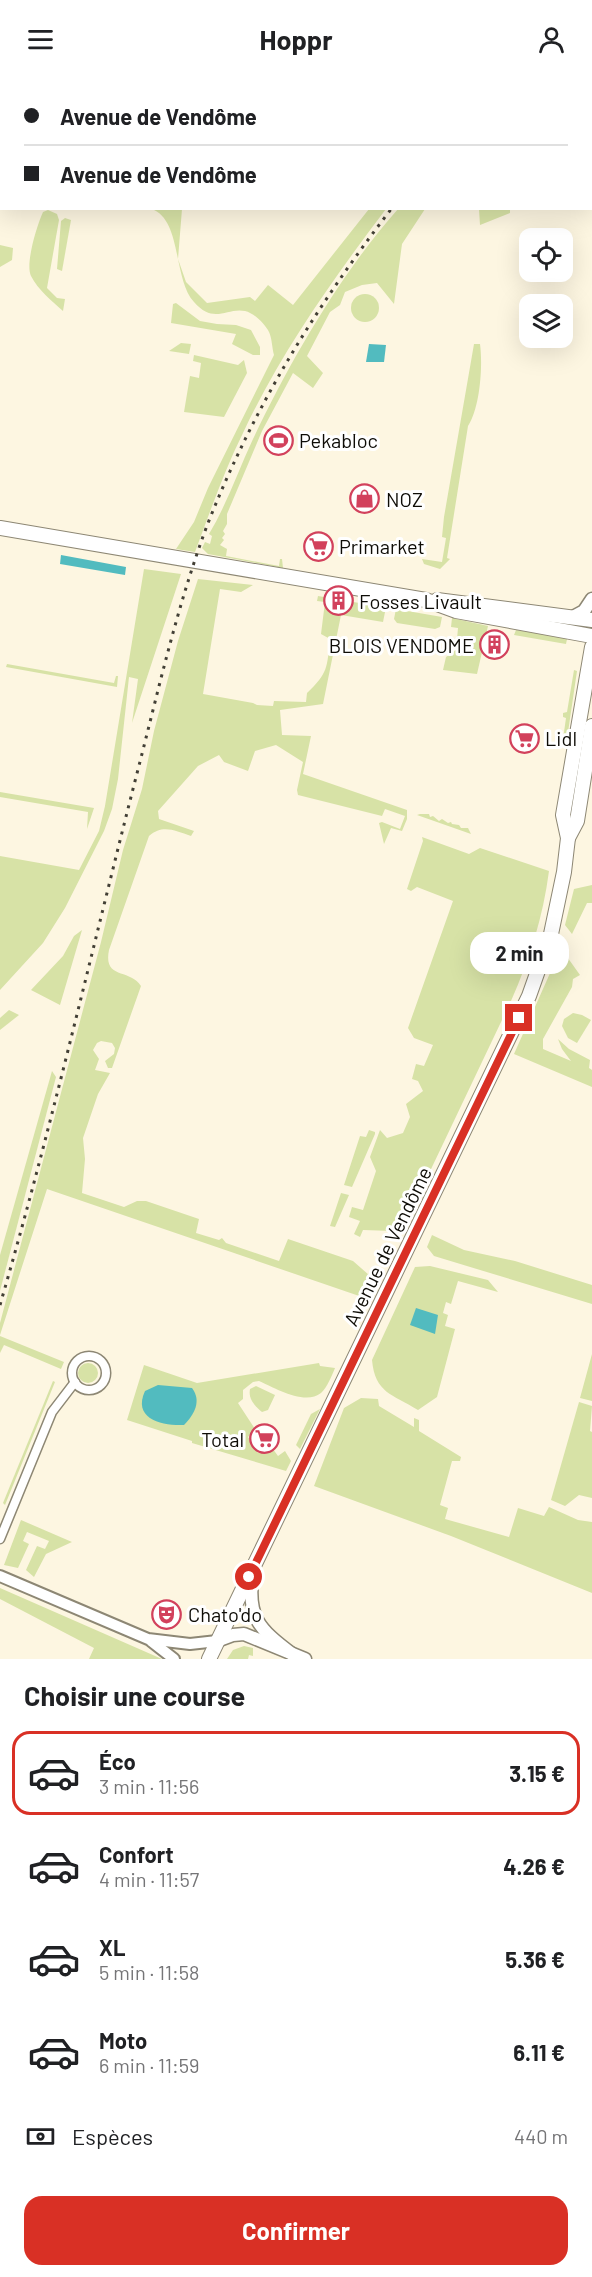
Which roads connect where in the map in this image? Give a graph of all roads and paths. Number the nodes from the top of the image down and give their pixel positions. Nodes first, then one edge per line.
1 (0, 528) edge
2 (592, 599) edge
3 (426, 600) junction
4 (571, 618) junction
5 (592, 620) edge
6 (592, 636) edge
7 (592, 647) edge
8 (592, 726) edge
9 (568, 838) junction
10 (75, 1382) junction
11 (0, 1539) edge
12 (257, 1561) junction
13 (0, 1576) edge
14 (148, 1639) junction
15 (217, 1641) junction
16 (292, 1654) junction
17 (174, 1659) edge
18 (208, 1659) edge
19 (305, 1659) edge

1 - 3 main road
2 - 4 main road
3 - 4 main road
3 - 6 main road
4 - 5 main road
7 - 9 main road, Avenue de Vendôme
8 - 9 main road, Avenue de Vendôme
9 - 12 main road, Avenue de Vendôme
10 - 10 street
10 - 11 street
12 - 15 main road, Avenue de Vendôme
12 - 16 main road
13 - 14 street
14 - 15 street
14 - 17 street
15 - 16 main road
15 - 18 main road, Avenue de Vendôme
16 - 19 main road

